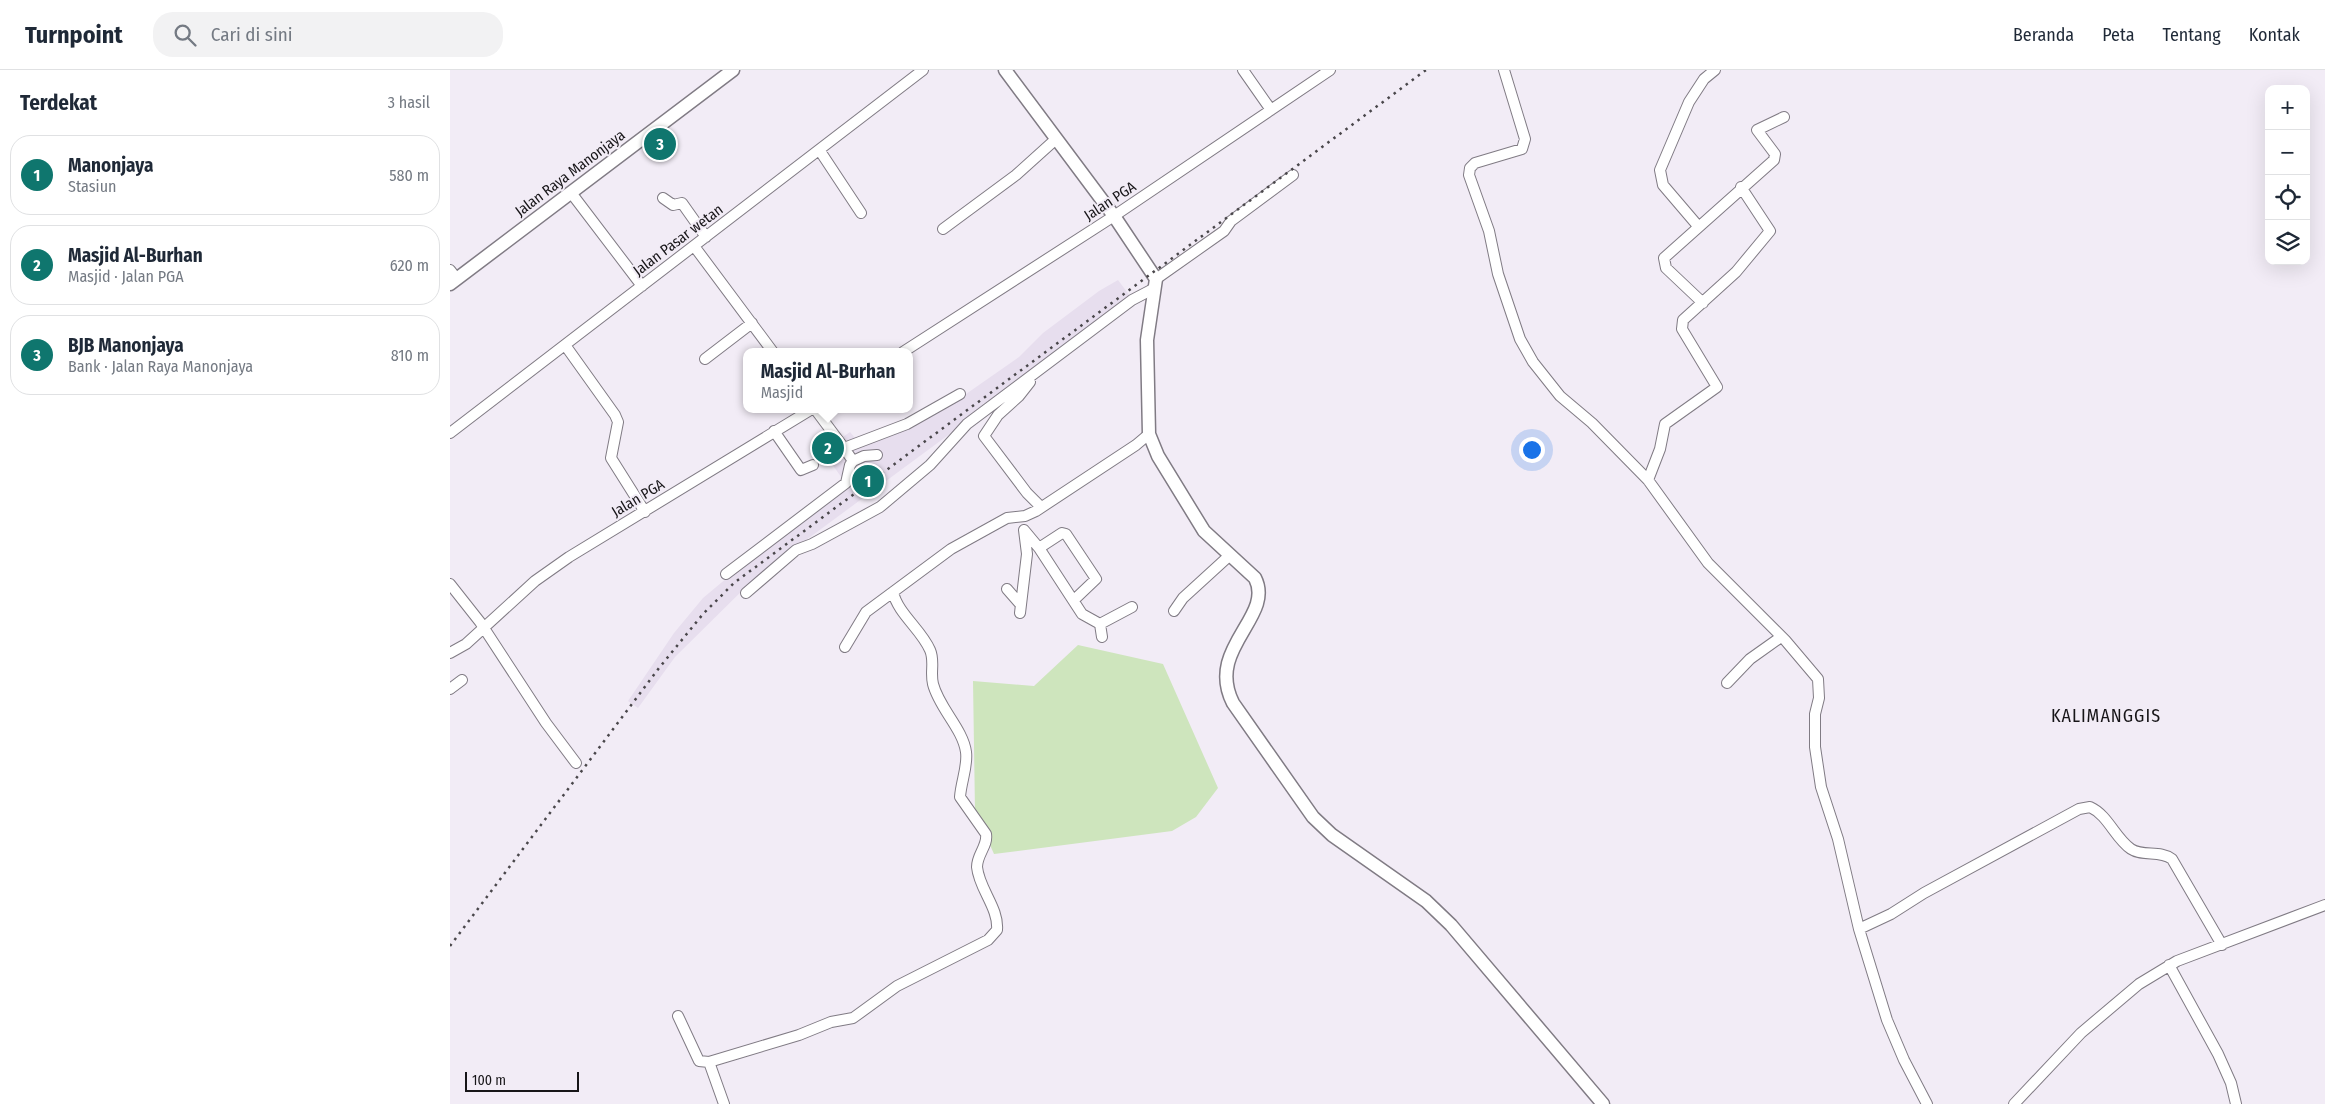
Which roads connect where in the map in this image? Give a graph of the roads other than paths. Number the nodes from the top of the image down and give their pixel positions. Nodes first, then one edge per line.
1 (733, 70) edge
2 (923, 70) edge
3 (1004, 70) edge
4 (1243, 70) edge
5 (1330, 70) edge
6 (1504, 70) edge
7 (1715, 70) edge
8 (1272, 110) junction
9 (1784, 117) dead end
10 (1056, 139) junction
11 (820, 151) junction
12 (1293, 175) dead end
13 (1741, 187) junction
14 (572, 194) junction
15 (663, 198) dead end
16 (861, 213) dead end
17 (1114, 216) junction
18 (1698, 226) junction
19 (943, 229) dead end
20 (706, 237) junction
21 (694, 246) junction
22 (452, 278) edge
23 (1154, 284) junction
24 (642, 286) junction
25 (1703, 303) junction
26 (752, 324) junction
27 (565, 345) junction
28 (770, 348) edge
29 (909, 348) edge
30 (705, 359) dead end
31 (1035, 375) junction
32 (960, 394) dead end
33 (807, 413) edge
34 (817, 413) edge
35 (774, 431) junction
36 (450, 433) edge
37 (1149, 434) junction
38 (844, 448) junction
39 (877, 455) dead end
40 (854, 461) junction
41 (813, 466) dead end
42 (1648, 480) junction
43 (1041, 507) junction
44 (645, 512) junction
45 (1024, 516) junction
46 (1024, 530) junction
47 (1039, 548) junction
48 (1229, 556) junction
49 (726, 574) dead end
50 (450, 584) edge
51 (1007, 590) dead end
52 (893, 592) junction
53 (746, 593) dead end
54 (1074, 600) junction
55 (1132, 607) dead end
56 (1174, 610) dead end
57 (1100, 624) junction
58 (486, 626) junction
59 (1781, 637) junction
60 (1102, 638) dead end
61 (845, 647) dead end
62 (450, 653) edge
63 (462, 680) dead end
64 (1727, 683) dead end
65 (450, 689) edge
66 (576, 763) dead end
67 (2325, 905) edge
68 (1859, 930) junction
69 (2222, 945) junction
70 (2172, 972) junction
71 (678, 1016) dead end
72 (709, 1062) junction
73 (724, 1104) edge
74 (1603, 1104) edge
75 (1927, 1104) edge
76 (2014, 1104) edge
77 (2236, 1104) edge

1 - 14 main road, Jalan Raya Manonjaya
2 - 11 street, Jalan Pasar wetan
3 - 10 main road
4 - 8 street
5 - 8 street, Jalan PGA
6 - 42 street
7 - 18 street
8 - 17 street, Jalan PGA
9 - 13 street
10 - 17 main road
10 - 19 street
11 - 16 street
11 - 20 street, Jalan Pasar wetan
12 - 23 street
13 - 18 street
13 - 25 street
14 - 22 main road, Jalan Raya Manonjaya
14 - 24 street
15 - 20 street
17 - 23 main road
17 - 29 street, Jalan PGA
18 - 25 street
20 - 21 street, Jalan Pasar wetan
21 - 24 street, Jalan Pasar wetan
21 - 26 street
23 - 31 street
23 - 37 main road
24 - 27 street, Jalan Pasar wetan
25 - 42 street
26 - 28 street
26 - 30 street
27 - 36 street, Jalan Pasar wetan
27 - 44 street
31 - 43 street
31 - 53 street
32 - 38 street
33 - 35 street, Jalan PGA
34 - 38 street
35 - 41 street
35 - 44 street, Jalan PGA
37 - 43 street
37 - 48 main road
38 - 40 street
39 - 40 street
40 - 49 street
42 - 59 street
43 - 45 street
44 - 58 street, Jalan PGA
45 - 46 street
45 - 52 street
46 - 47 street
46 - 51 street
47 - 54 street
47 - 54 street
48 - 56 street
48 - 74 main road
50 - 58 street
52 - 61 street
52 - 72 street
54 - 57 street
55 - 57 street
57 - 60 street
58 - 62 street, Jalan PGA
58 - 66 street
59 - 64 street
59 - 68 street
63 - 65 street
67 - 69 street
68 - 69 street
68 - 75 street
69 - 70 street
70 - 76 street
70 - 77 street
71 - 72 street
72 - 73 street

